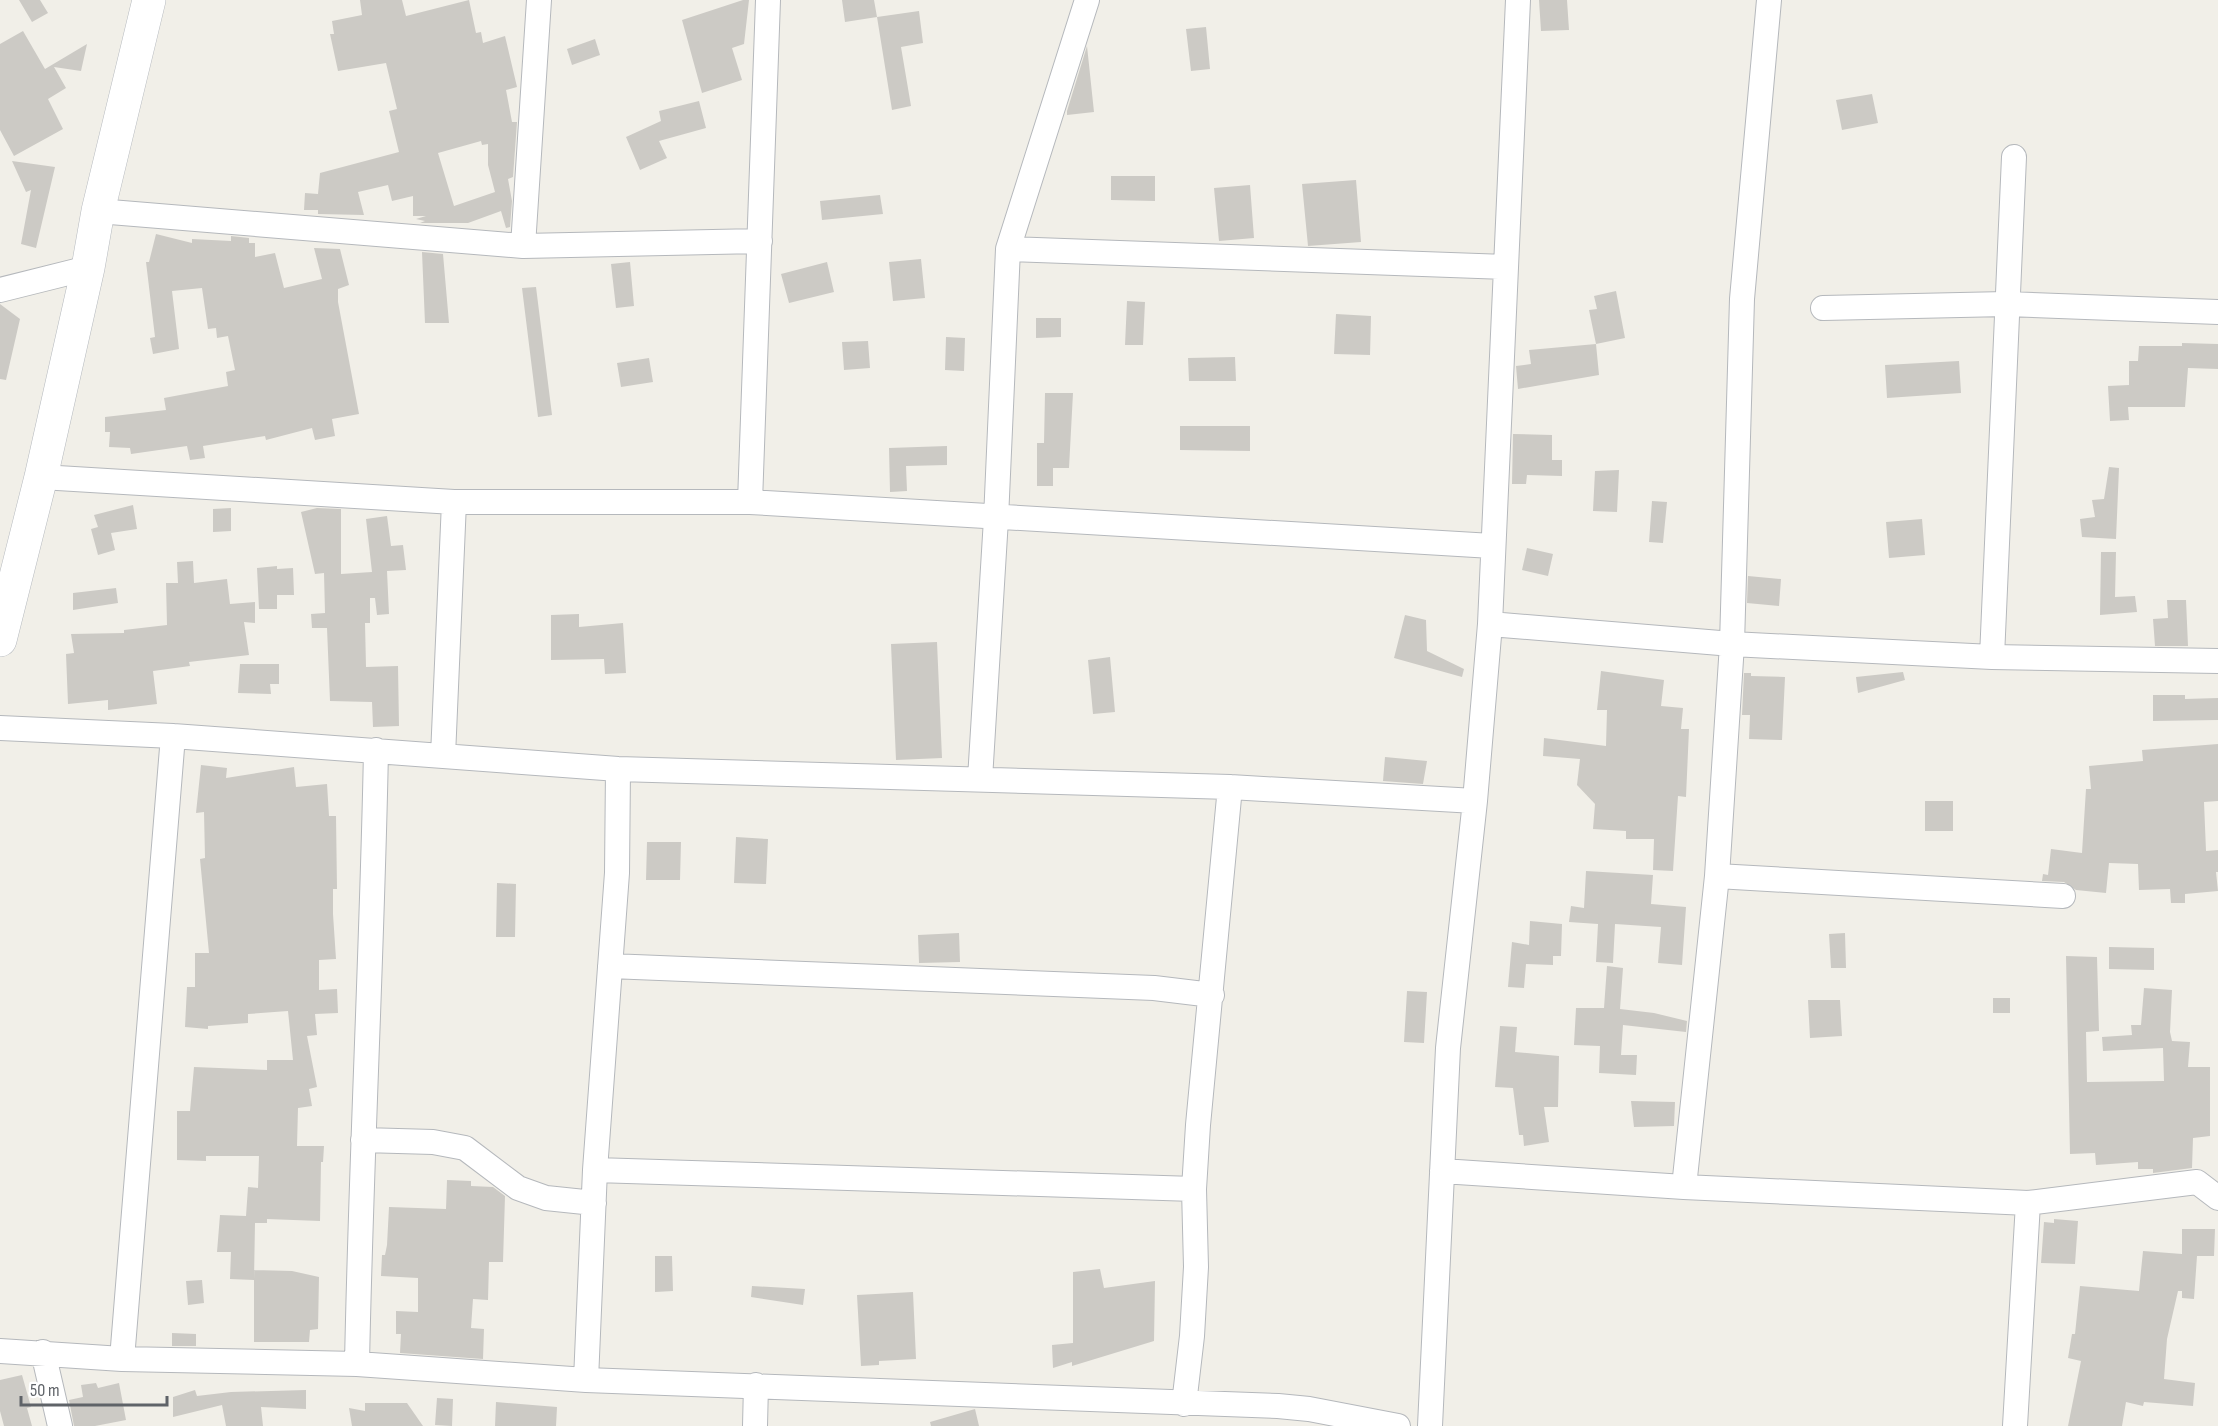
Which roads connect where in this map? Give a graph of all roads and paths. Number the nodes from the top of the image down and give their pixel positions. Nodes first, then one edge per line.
1 (149, 0) edge
2 (539, 0) edge
3 (768, 0) edge
4 (1086, 0) edge
5 (1518, 0) edge
6 (1769, 0) edge
7 (2014, 157) dead end
8 (98, 211) junction
9 (760, 241) junction
10 (523, 246) junction
11 (1008, 249) junction
12 (1506, 267) junction
13 (88, 268) junction
14 (0, 290) edge
15 (2006, 304) junction
16 (1823, 308) dead end
17 (2218, 312) edge
18 (41, 477) junction
19 (454, 502) junction
20 (750, 502) junction
21 (996, 519) junction
22 (1492, 546) junction
23 (1490, 624) junction
24 (0, 640) edge
25 (1731, 644) junction
26 (1992, 657) junction
27 (2218, 661) edge
28 (0, 728) edge
29 (173, 736) junction
30 (376, 750) junction
31 (443, 756) junction
32 (618, 769) junction
33 (980, 779) junction
34 (1230, 788) junction
35 (1475, 801) junction
36 (1718, 876) junction
37 (2063, 896) dead end
38 (609, 966) junction
39 (1212, 995) junction
40 (363, 1140) junction
41 (595, 1170) junction
42 (1442, 1171) junction
43 (1684, 1187) junction
44 (1194, 1189) junction
45 (2218, 1198) edge
46 (594, 1203) junction
47 (2028, 1203) junction
48 (0, 1351) edge
49 (43, 1352) junction
50 (122, 1359) junction
51 (357, 1364) junction
52 (586, 1380) junction
53 (756, 1385) junction
54 (1184, 1404) junction
55 (60, 1426) edge
56 (755, 1426) edge
57 (1398, 1426) edge
58 (1430, 1426) edge
59 (2015, 1426) edge

1 - 8 street
2 - 10 street
3 - 9 street
4 - 11 street
5 - 12 street
6 - 25 street
7 - 15 street
8 - 10 street
8 - 13 street
9 - 10 street
9 - 20 street
11 - 12 street
11 - 21 street
12 - 22 street
13 - 14 street
13 - 18 street
15 - 16 street
15 - 17 street
15 - 26 street
18 - 19 street
18 - 24 street
19 - 20 street
19 - 31 street
20 - 21 street
21 - 22 street
21 - 33 street
22 - 23 street
23 - 25 street
23 - 35 street
25 - 26 street
25 - 36 street
26 - 27 street
28 - 29 street
29 - 30 street
29 - 50 street
30 - 31 street
30 - 40 street
31 - 32 street
32 - 33 street
32 - 38 street
33 - 34 street
34 - 35 street
34 - 39 street
35 - 42 street
36 - 37 street
36 - 43 street
38 - 39 street
38 - 41 street
39 - 44 street
40 - 46 street
40 - 51 street
41 - 44 street
41 - 46 street
42 - 43 street
42 - 58 street
43 - 47 street
44 - 54 street
45 - 47 street
46 - 52 street
47 - 59 street
48 - 49 street
49 - 50 street
49 - 55 street
50 - 51 street
51 - 52 street
52 - 53 street
53 - 54 street
53 - 56 street
54 - 57 street

